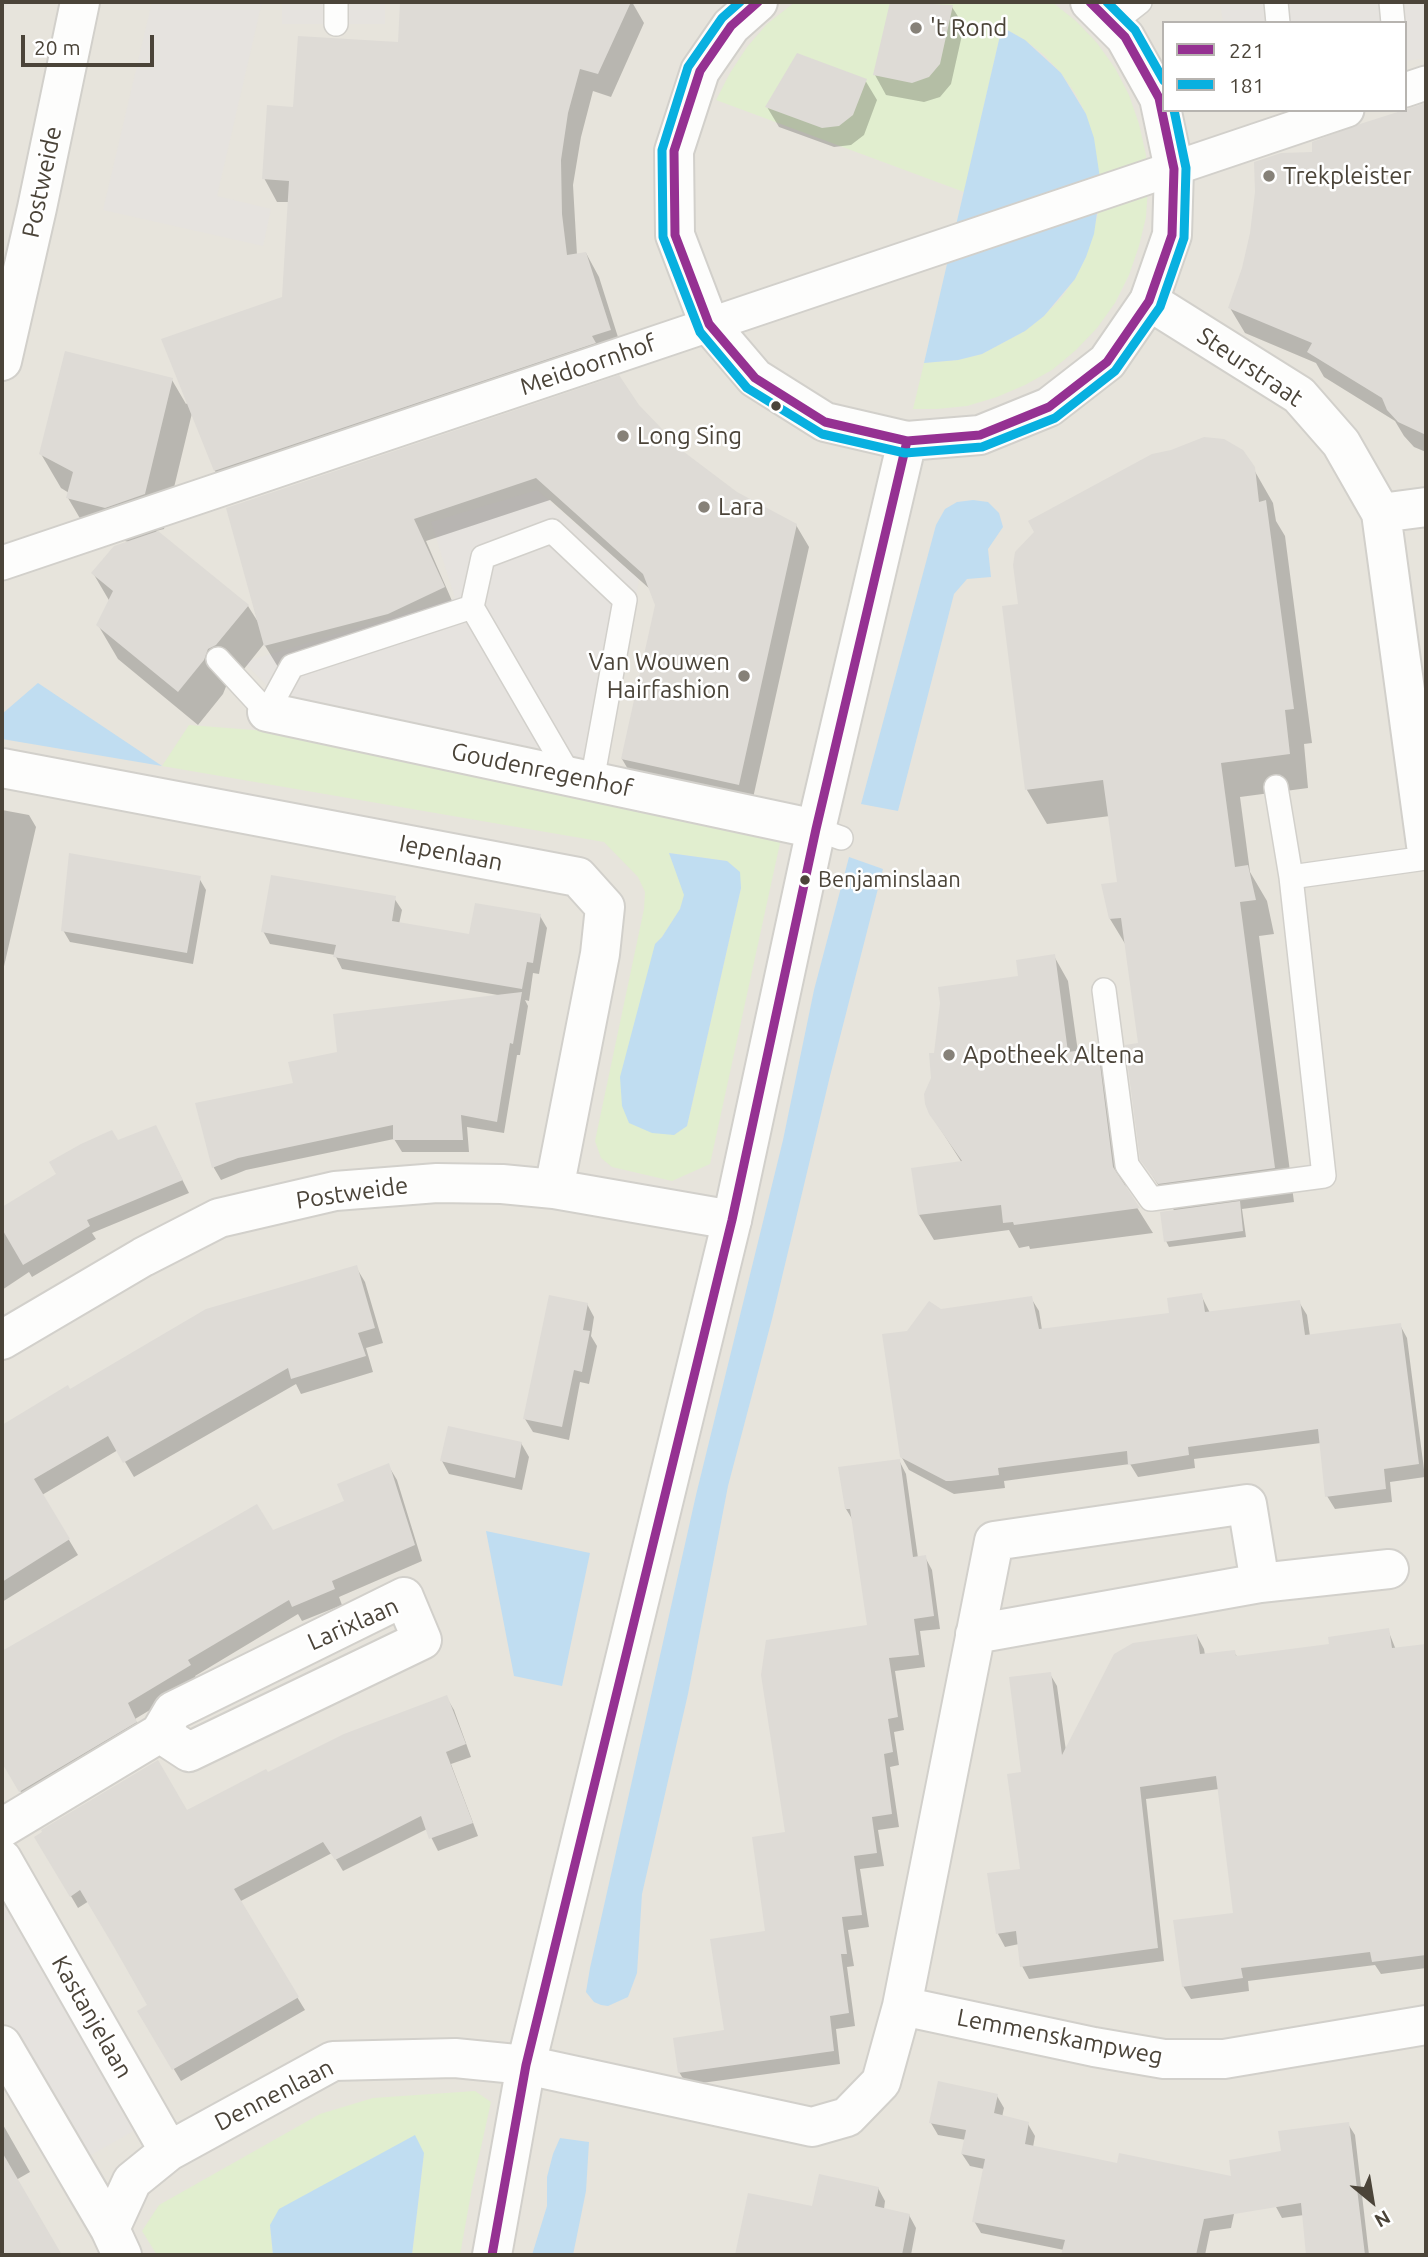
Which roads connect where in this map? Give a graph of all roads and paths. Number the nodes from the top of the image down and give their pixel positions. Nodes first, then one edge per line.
1 (80, 2) edge
2 (758, 2) edge
3 (1276, 2) edge
4 (1391, 2) edge
5 (1114, 9) edge
6 (1279, 21) edge
7 (1393, 21) edge
8 (1426, 83) edge
9 (1407, 89) edge
10 (1336, 112) edge
11 (1292, 120) edge
12 (1174, 169) junction
13 (1149, 301) junction
14 (709, 324) junction
15 (2, 361) edge
16 (907, 441) junction
17 (1426, 507) edge
18 (1381, 513) junction
19 (2, 563) edge
20 (472, 607) junction
21 (218, 659) dead end
22 (267, 712) junction
23 (2, 768) edge
24 (581, 779) junction
25 (1276, 787) dead end
26 (828, 833) junction
27 (1426, 845) edge
28 (1426, 858) edge
29 (1291, 877) junction
30 (1104, 990) dead end
31 (554, 1189) junction
32 (733, 1220) junction
33 (2, 1340) edge
34 (1390, 1569) dead end
35 (1260, 1583) junction
36 (975, 1634) junction
37 (160, 1733) junction
38 (2, 1828) edge
39 (6, 1877) edge
40 (902, 2006) junction
41 (1426, 2025) edge
42 (2, 2045) edge
43 (526, 2065) junction
44 (169, 2151) junction
45 (116, 2242) edge
46 (492, 2255) edge

1 - 15 street, Postweide
2 - 14 street
3 - 6 lane
4 - 7 lane
5 - 12 street
8 - 9 street
10 - 11 street, Meidoornhof
11 - 12 street, Meidoornhof
12 - 13 street
12 - 14 street, Meidoornhof
13 - 16 street
13 - 18 street, Steurstraat
14 - 16 street
14 - 19 street, Meidoornhof
16 - 26 street
17 - 18 street
18 - 27 street
20 - 22 lane
20 - 24 lane
20 - 24 lane
21 - 22 lane
22 - 24 street, Goudenregenhof
23 - 31 street, Iepenlaan
24 - 26 street, Goudenregenhof
25 - 29 lane
26 - 32 street
28 - 29 lane
29 - 30 lane
31 - 32 street, Postweide
31 - 33 street, Postweide
32 - 43 street
34 - 35 street
35 - 36 street
35 - 36 street
36 - 40 street
37 - 37 street, Larixlaan
37 - 38 street, Larixlaan
39 - 44 street, Kastanjelaan
40 - 41 street, Lemmenskampweg
40 - 43 street
42 - 45 street
43 - 44 street, Dennenlaan
43 - 46 street
44 - 45 street, Dennenlaan

